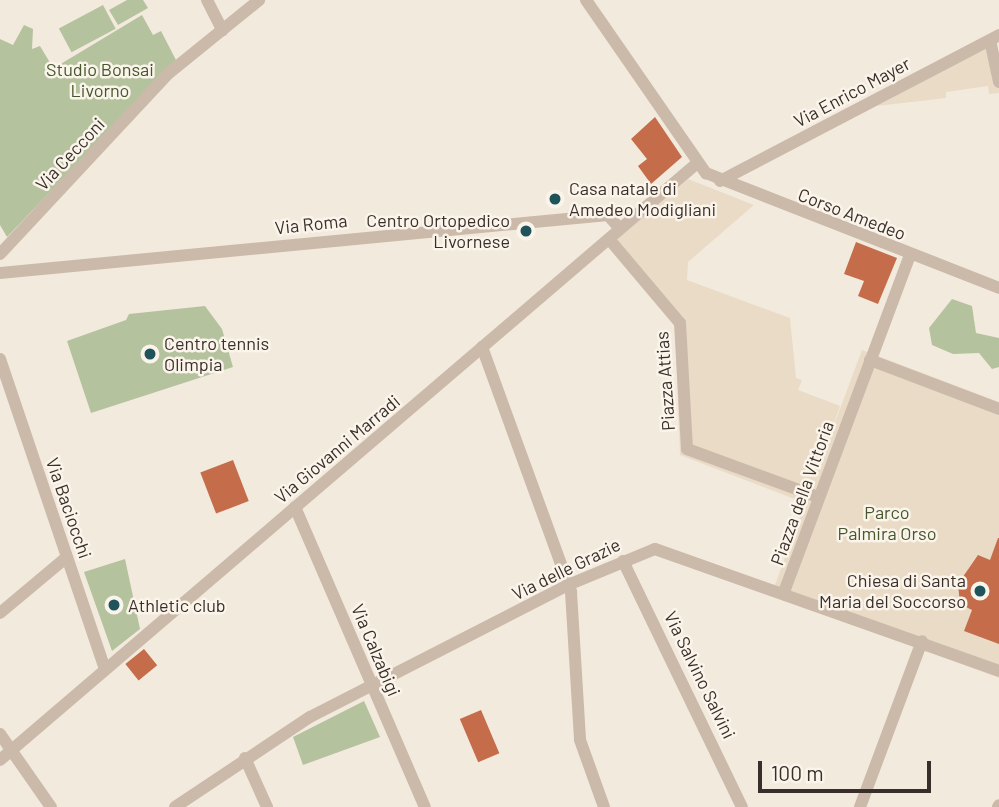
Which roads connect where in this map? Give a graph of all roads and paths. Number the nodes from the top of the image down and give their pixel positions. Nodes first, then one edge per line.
1 (207, 0) edge
2 (259, 0) edge
3 (586, 0) edge
4 (222, 30) junction
5 (994, 37) edge
6 (999, 82) edge
7 (696, 164) junction
8 (720, 181) junction
9 (620, 229) junction
10 (609, 239) junction
11 (2, 252) edge
12 (910, 255) junction
13 (19, 271) junction
14 (0, 273) edge
15 (999, 288) edge
16 (482, 346) junction
17 (0, 359) edge
18 (870, 360) junction
19 (999, 409) edge
20 (818, 497) junction
21 (295, 507) junction
22 (67, 557) junction
23 (623, 561) junction
24 (568, 585) junction
25 (784, 592) junction
26 (0, 613) edge
27 (922, 641) junction
28 (105, 669) junction
29 (999, 671) edge
30 (372, 686) junction
31 (0, 734) edge
32 (13, 749) junction
33 (245, 758) junction
34 (0, 760) edge
35 (51, 807) edge
36 (175, 807) edge
37 (267, 807) edge
38 (425, 807) edge
39 (604, 807) edge
40 (743, 807) edge
41 (860, 807) edge

1 - 4 street
2 - 4 street, Via Cecconi
3 - 7 street
4 - 11 street, Via Cecconi
5 - 6 street
5 - 8 street, Via Enrico Mayer
7 - 8 street, Corso Amedeo
7 - 9 street, Via Giovanni Marradi
8 - 12 street, Corso Amedeo
9 - 10 street, Via Giovanni Marradi
9 - 13 street, Via Roma
10 - 16 street, Via Giovanni Marradi
10 - 20 street, Piazza Attias
11 - 13 street, Via Cecconi
12 - 15 street, Corso Amedeo
12 - 18 street, Piazza della Vittoria
13 - 14 street, Via Roma
16 - 21 street, Via Giovanni Marradi
16 - 24 street
17 - 22 street, Via Baciocchi
18 - 19 street
18 - 20 street, Piazza della Vittoria
20 - 25 street, Piazza della Vittoria
21 - 28 street, Via Giovanni Marradi
21 - 30 street, Via Calzabigi
22 - 26 street
22 - 28 street, Via Baciocchi
23 - 24 street, Via delle Grazie
23 - 25 street, Via delle Grazie
23 - 40 street, Via Salvino Salvini
24 - 30 street, Via delle Grazie
24 - 39 street
25 - 27 street, Piazza della Vittoria
27 - 29 street, Piazza della Vittoria
27 - 41 street
28 - 32 street, Via Giovanni Marradi
30 - 33 street, Via delle Grazie
30 - 38 street, Via Calzabigi
31 - 32 street
32 - 34 street, Via Giovanni Marradi
32 - 35 street
33 - 36 street, Via delle Grazie
33 - 37 street

